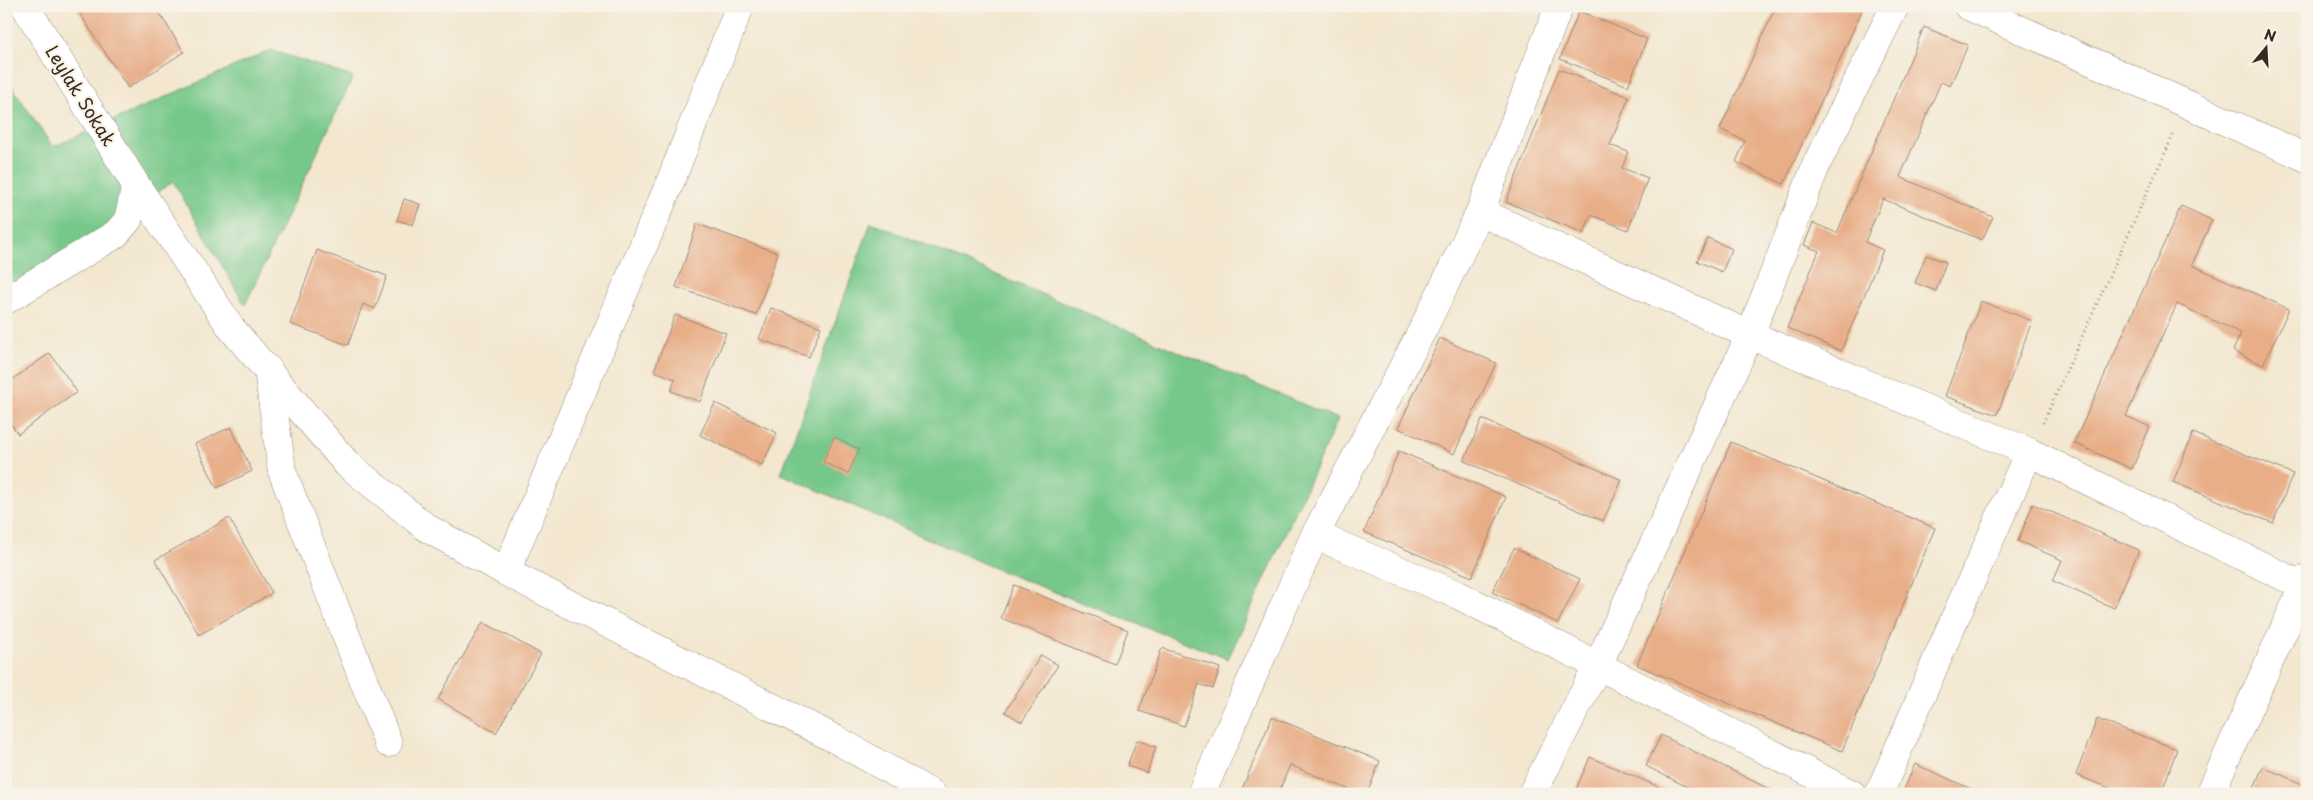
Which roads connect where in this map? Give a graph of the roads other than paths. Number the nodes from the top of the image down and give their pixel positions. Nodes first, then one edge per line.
1 (25, 6) edge
2 (740, 6) edge
3 (1559, 6) edge
4 (1895, 6) edge
5 (1968, 6) edge
6 (2307, 158) edge
7 (136, 185) junction
8 (1480, 212) junction
9 (6, 300) edge
10 (1750, 336) junction
11 (268, 369) junction
12 (2030, 452) junction
13 (1315, 535) junction
14 (506, 572) junction
15 (2306, 584) edge
16 (1598, 665) junction
17 (388, 743) dead end
18 (932, 794) edge
19 (1201, 794) edge
20 (1532, 794) edge
21 (1852, 794) edge
22 (1879, 794) edge
23 (2210, 794) edge

1 - 7 street, Leylak Sokak
2 - 14 street
3 - 8 street
4 - 10 street
5 - 6 street
7 - 9 street
7 - 11 street, Leylak Sokak
8 - 10 street
8 - 13 street
10 - 12 street
10 - 16 street
11 - 14 street, Leylak Sokak
11 - 17 street
12 - 15 street
12 - 22 street
13 - 16 street
13 - 19 street
14 - 18 street, Leylak Sokak
15 - 23 street
16 - 20 street
16 - 21 street

